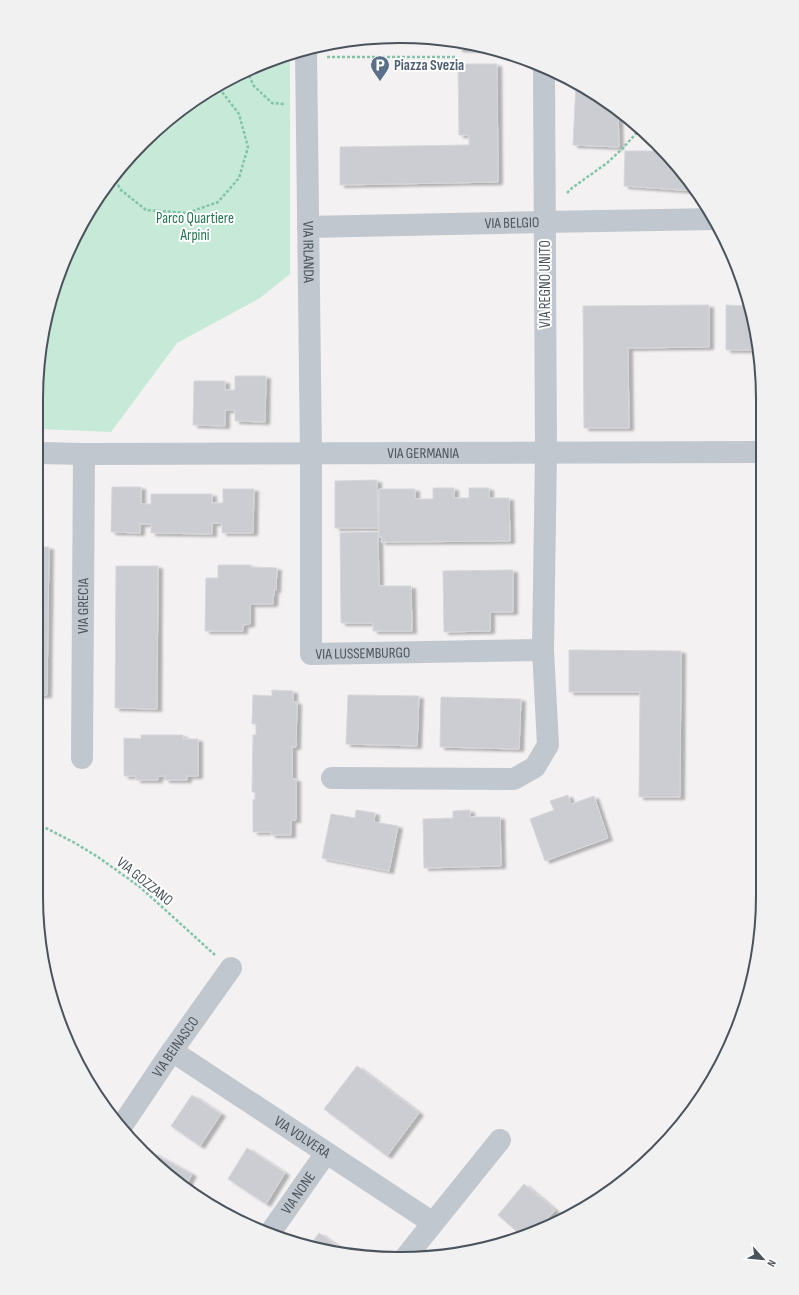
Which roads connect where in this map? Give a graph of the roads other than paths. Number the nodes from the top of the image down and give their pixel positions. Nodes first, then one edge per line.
1 (306, 55) edge
2 (544, 74) edge
3 (707, 219) edge
4 (544, 222) junction
5 (308, 227) junction
6 (546, 452) junction
7 (756, 452) edge
8 (43, 453) edge
9 (84, 454) junction
10 (311, 454) junction
11 (543, 650) junction
12 (82, 758) dead end
13 (332, 778) dead end
14 (231, 968) road end
15 (172, 1051) junction
16 (124, 1122) edge
17 (500, 1140) dead end
18 (326, 1153) junction
19 (433, 1223) junction
20 (273, 1229) edge
21 (410, 1252) edge

1 - 5 street, VIA IRLANDA
2 - 4 street, VIA REGNO UNITO
3 - 4 street, VIA BELGIO
4 - 5 street, VIA BELGIO
4 - 6 street, VIA REGNO UNITO
5 - 10 street, VIA IRLANDA
6 - 7 street, VIA GERMANIA
6 - 10 street, VIA GERMANIA
6 - 11 street
8 - 9 street, VIA GERMANIA
9 - 10 street, VIA GERMANIA
9 - 12 street, VIA GRECIA
10 - 11 street, VIA LUSSEMBURGO
11 - 13 street
14 - 15 street, VIA BEINASCO
15 - 16 street, VIA BEINASCO
15 - 18 street, VIA VOLVERA
17 - 19 street
18 - 19 street, VIA VOLVERA
18 - 20 street, VIA NONE
19 - 21 street

